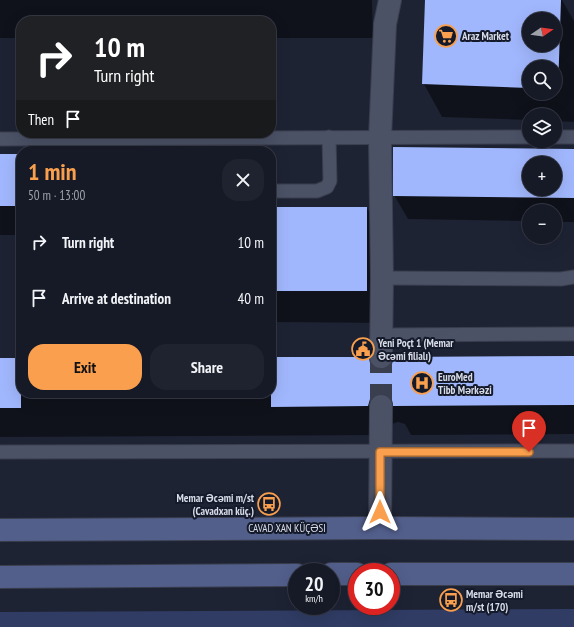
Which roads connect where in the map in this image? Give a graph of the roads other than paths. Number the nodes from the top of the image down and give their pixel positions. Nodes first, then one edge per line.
1 (390, 0) edge
2 (574, 136) edge
3 (276, 137) edge
4 (329, 137) junction
5 (522, 137) edge
6 (562, 137) edge
7 (164, 138) edge
8 (380, 138) junction
9 (0, 139) edge
10 (276, 191) edge
11 (574, 277) edge
12 (382, 278) junction
13 (574, 334) edge
14 (382, 335) junction
15 (381, 357) tunnel mouth
16 (381, 406) tunnel mouth
17 (574, 451) edge
18 (0, 452) edge
19 (380, 452) junction
20 (380, 528) junction
21 (574, 529) edge
22 (0, 530) edge
23 (400, 574) edge
24 (574, 574) edge
25 (288, 575) edge
26 (0, 577) edge

1 - 8 street
2 - 6 lane
3 - 4 lane
4 - 8 lane
4 - 10 lane
5 - 8 lane
7 - 9 lane
8 - 12 street
11 - 12 lane
12 - 14 street
13 - 14 lane
14 - 15 street
16 - 19 street
17 - 19 lane
18 - 19 lane
19 - 20 street
20 - 21 street, CAVAD XAN KÜÇƏSI
20 - 22 street, CAVAD XAN KÜÇƏSI
23 - 24 street
25 - 26 street

